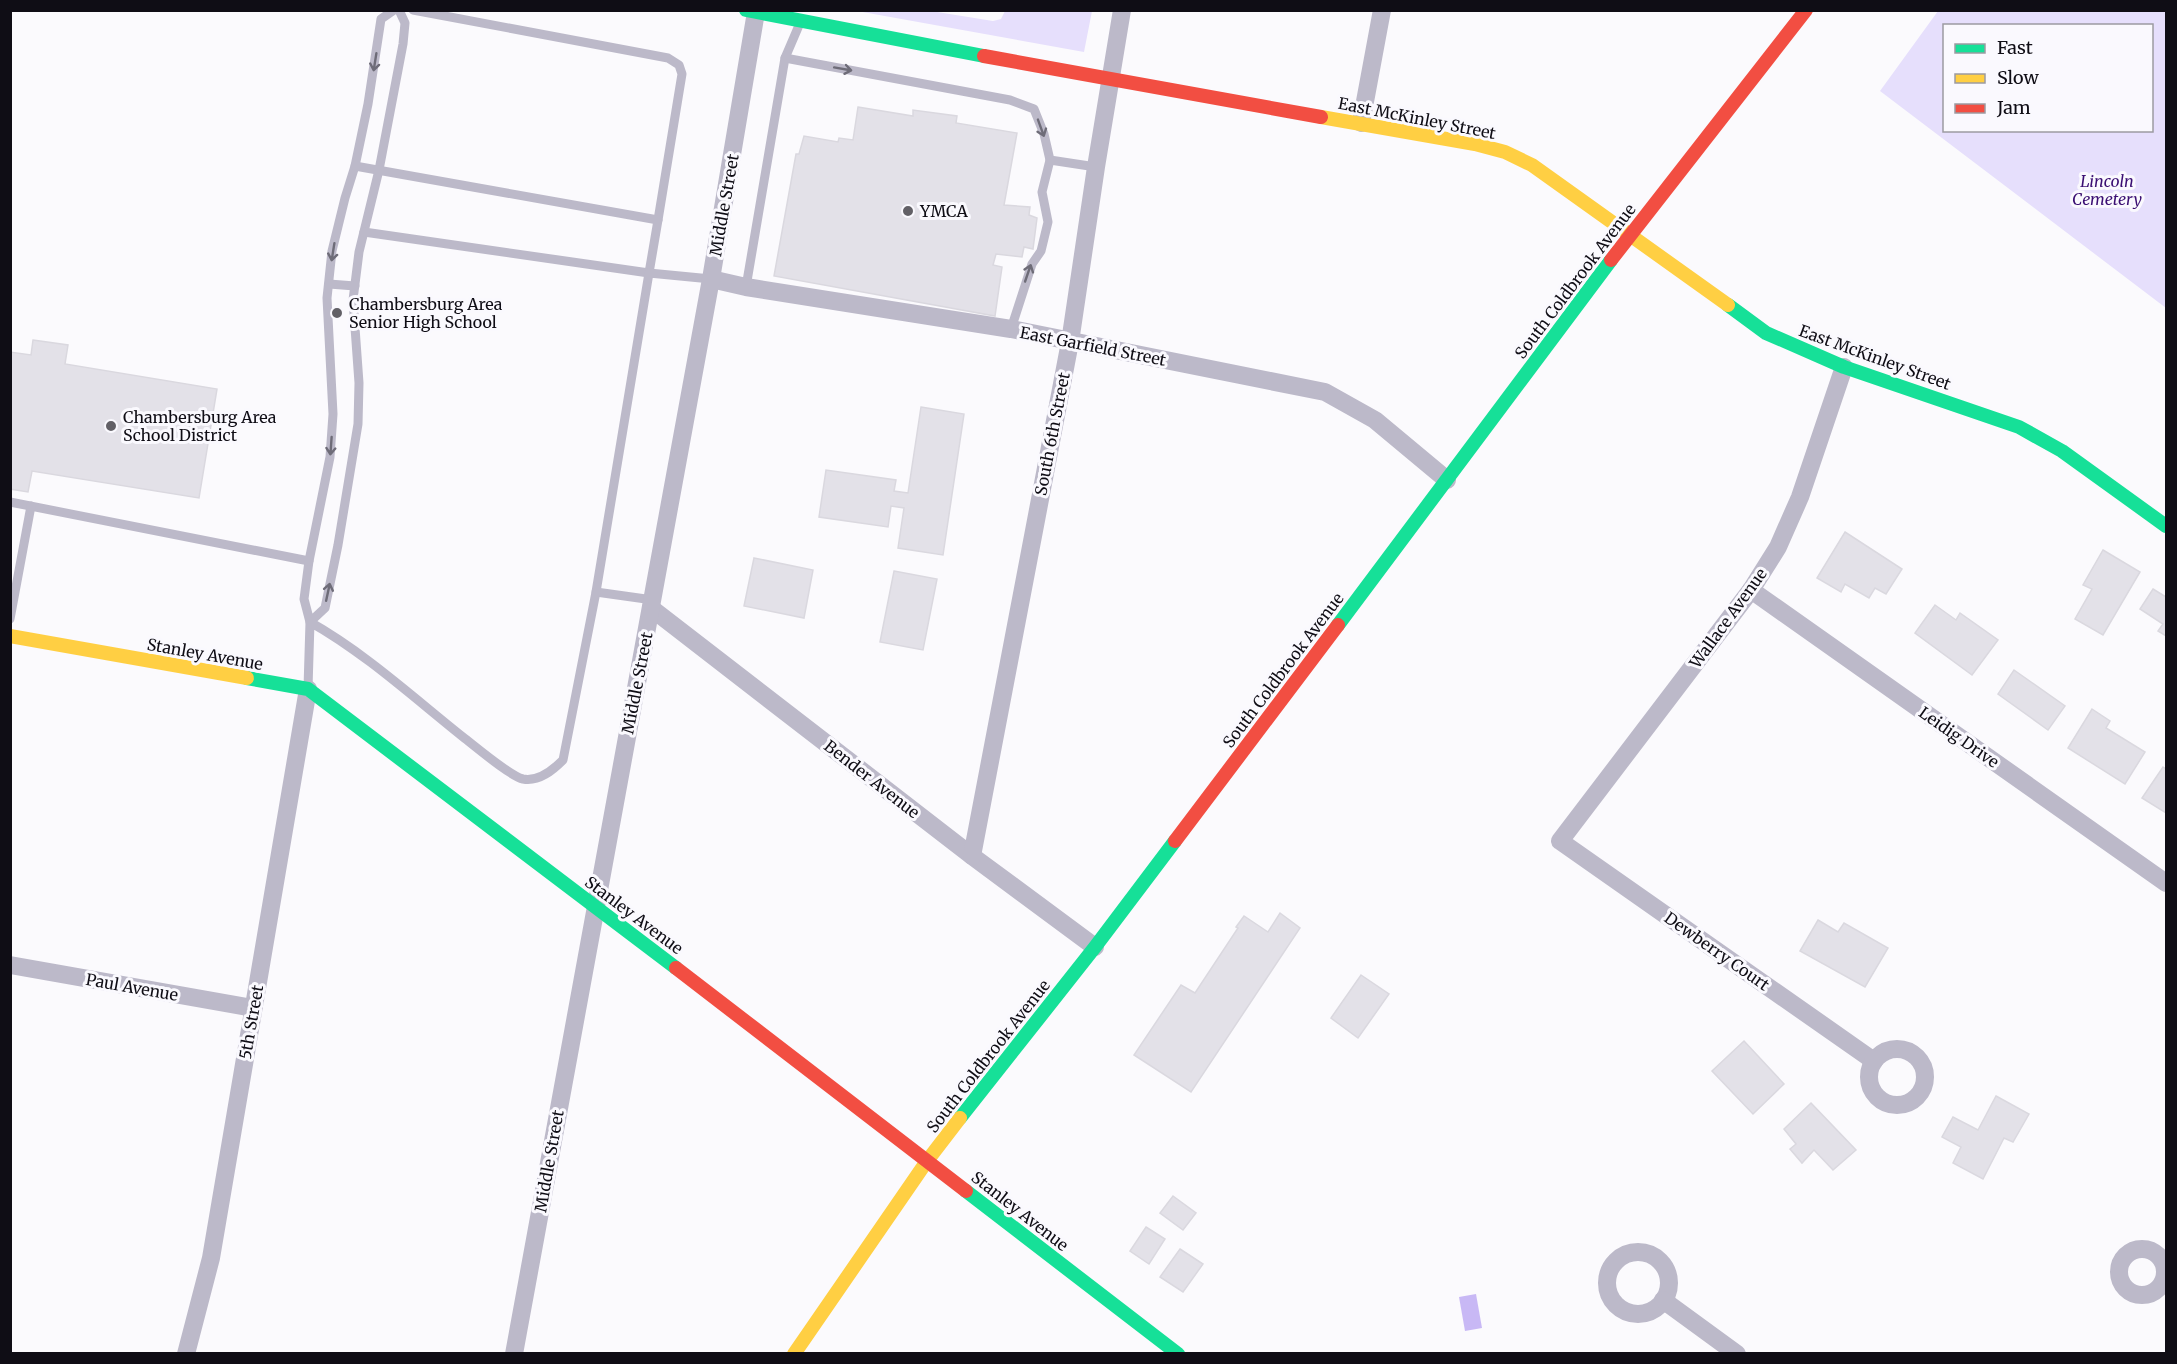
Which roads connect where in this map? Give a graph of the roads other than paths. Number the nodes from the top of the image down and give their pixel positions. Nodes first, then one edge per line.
1 (394, 10) edge
2 (399, 10) edge
3 (412, 10) edge
4 (1122, 10) edge
5 (1382, 10) edge
6 (1806, 10) edge
7 (751, 11) edge
8 (804, 15) edge
9 (785, 58) junction
10 (1110, 80) junction
11 (1361, 123) junction
12 (1050, 160) junction
13 (355, 166) junction
14 (1096, 167) junction
15 (379, 170) junction
16 (658, 220) junction
17 (364, 232) junction
18 (1630, 235) junction
19 (649, 273) junction
20 (711, 279) junction
21 (329, 284) junction
22 (355, 286) junction
23 (746, 286) junction
24 (1011, 329) junction
25 (1070, 342) junction
26 (1844, 367) junction
27 (1448, 480) junction
28 (10, 502) edge
29 (31, 506) junction
30 (2166, 526) edge
31 (309, 561) junction
32 (1751, 590) junction
33 (596, 591) junction
34 (652, 604) junction
35 (10, 618) edge
36 (310, 622) junction
37 (10, 636) edge
38 (308, 689) junction
39 (1560, 841) joint
40 (972, 856) junction
41 (2166, 884) edge
42 (596, 905) junction
43 (1095, 947) junction
44 (10, 965) edge
45 (253, 1008) junction
46 (1874, 1061) dead end
47 (927, 1161) junction
48 (1663, 1300) dead end
49 (186, 1353) edge
50 (514, 1353) edge
51 (794, 1353) edge
52 (1176, 1353) edge
53 (1737, 1353) edge

1 -> 13 lane
2 - 15 lane
3 - 16 lane
4 - 10 street, South 6th Street
5 - 11 street
6 - 18 street, South Coldbrook Avenue
7 - 8 street, East McKinley Street
7 - 20 street, Middle Street
8 - 9 lane
8 - 10 street, East McKinley Street
9 -> 12 lane
9 - 23 lane
10 - 11 street, East McKinley Street
10 - 14 street, South 6th Street
11 - 18 street, East McKinley Street
12 - 14 lane
24 -> 12 lane
13 - 15 lane
13 -> 21 lane
14 - 25 street, South 6th Street
15 - 16 lane
15 - 17 lane
16 - 19 lane
17 - 19 lane
17 - 22 lane
18 - 26 street, East McKinley Street
18 - 27 street, South Coldbrook Avenue
19 - 20 lane
19 - 33 lane
20 - 23 street, East Garfield Street
20 - 34 street, Middle Street
21 - 22 lane
21 -> 31 lane
36 -> 22 lane
23 - 24 street, East Garfield Street
24 - 25 street, East Garfield Street
25 - 27 street, East Garfield Street
25 - 40 street, South 6th Street
26 - 30 street, East McKinley Street
26 - 32 street, Wallace Avenue
27 - 43 street, South Coldbrook Avenue
28 - 29 lane
29 - 31 lane
29 - 35 lane
31 - 36 lane
32 - 39 street, Wallace Avenue
32 - 41 street, Leidig Drive
33 - 34 lane
33 - 36 lane
34 - 40 street, Bender Avenue
34 - 42 street, Middle Street
36 - 38 lane
37 - 38 street, Stanley Avenue
38 - 42 street, Stanley Avenue
38 - 45 street, 5th Street
39 - 46 street, Dewberry Court
40 - 43 street, Bender Avenue
42 - 47 street, Stanley Avenue
42 - 50 street, Middle Street
43 - 47 street, South Coldbrook Avenue
44 - 45 street, Paul Avenue
45 - 49 street, 5th Street
47 - 51 street, South Coldbrook Avenue
47 - 52 street, Stanley Avenue
48 - 53 street

